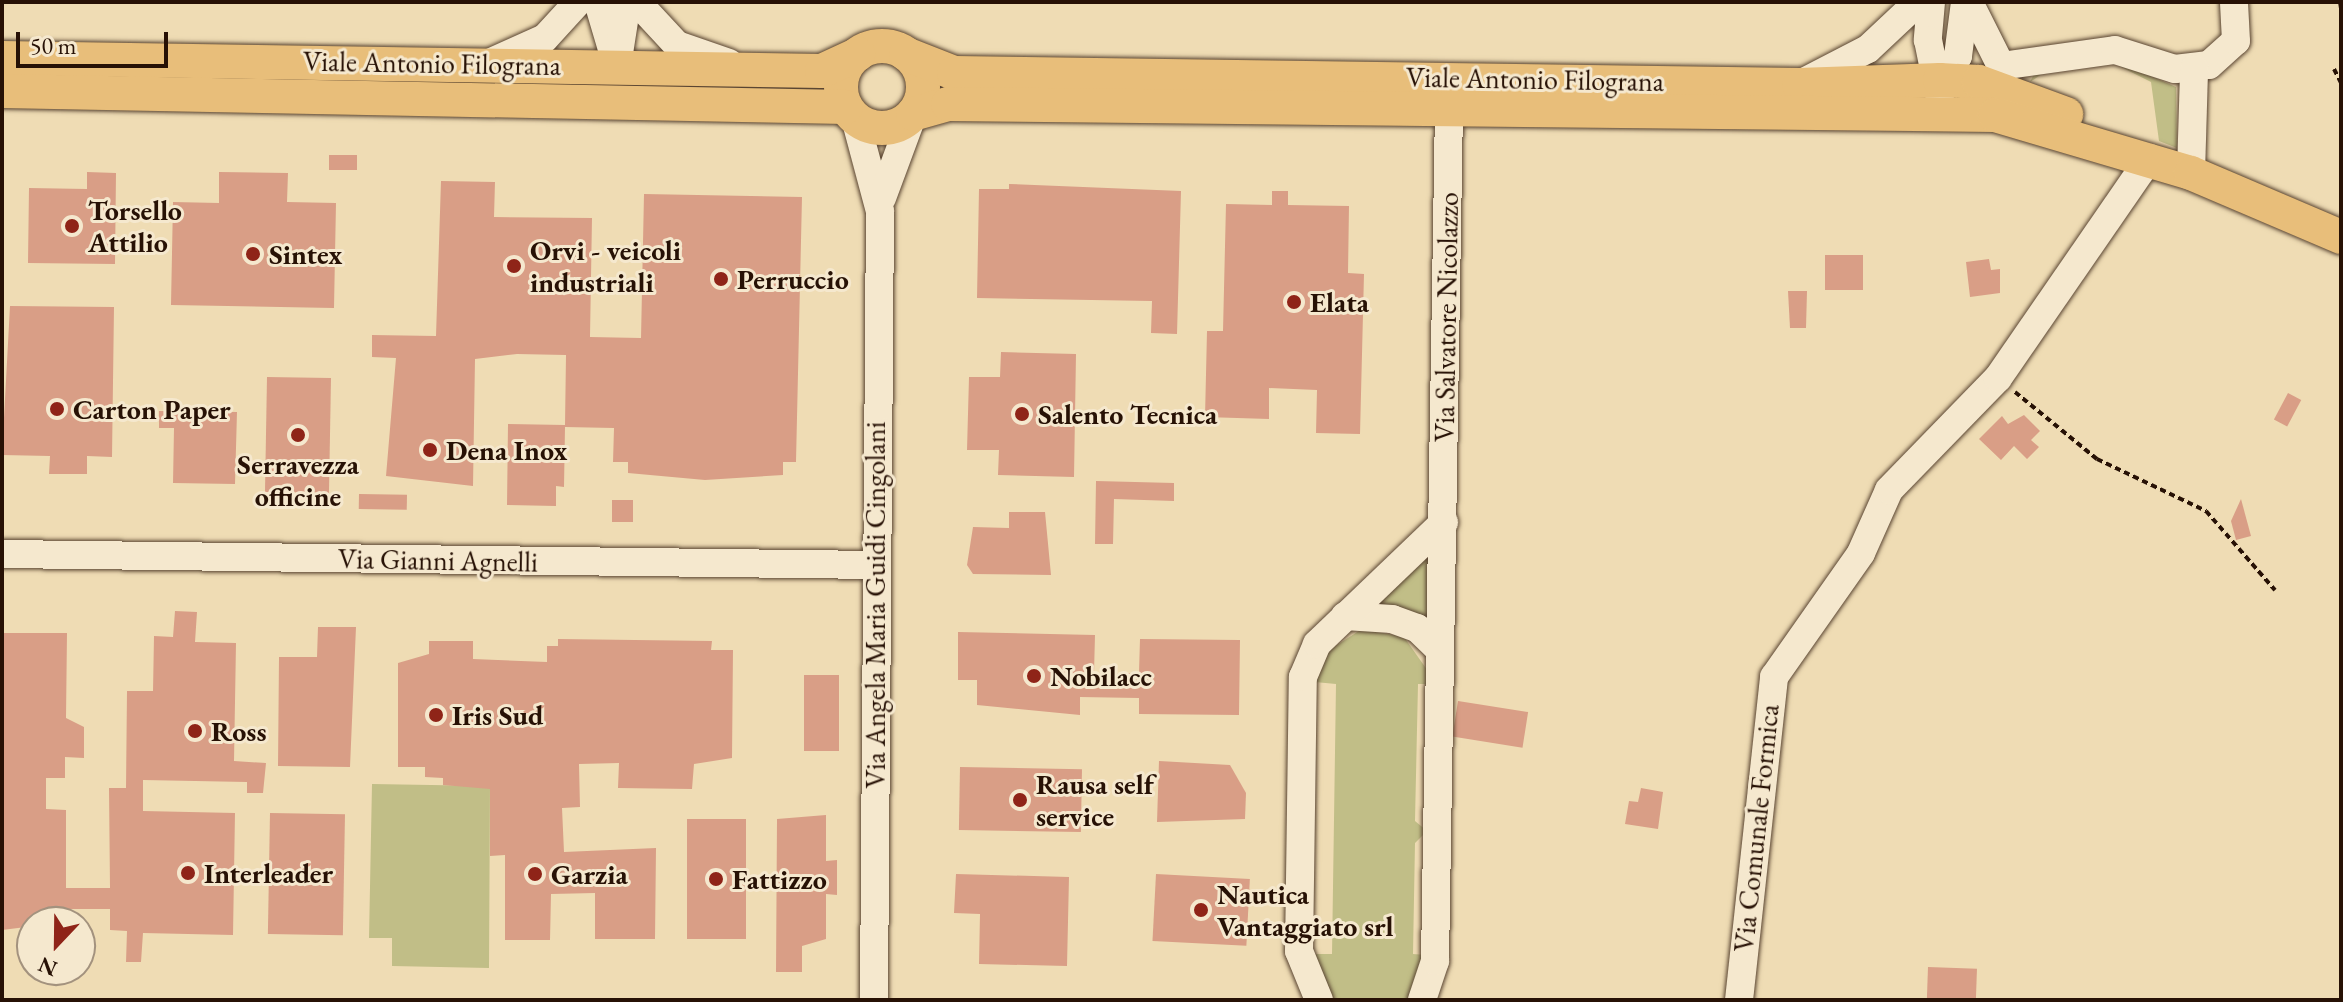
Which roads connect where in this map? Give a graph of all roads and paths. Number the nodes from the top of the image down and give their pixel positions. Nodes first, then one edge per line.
1 (578, 2) edge
2 (598, 2) edge
3 (627, 2) edge
4 (637, 2) edge
5 (1918, 2) edge
6 (1931, 2) edge
7 (1967, 2) edge
8 (2234, 2) edge
9 (2340, 2) edge
10 (2341, 8) edge
11 (858, 54) junction
12 (906, 54) junction
13 (2, 58) edge
14 (488, 64) junction
15 (617, 66) junction
16 (750, 69) junction
17 (2194, 69) junction
18 (2334, 69) dead end
19 (1360, 75) junction
20 (2341, 83) edge
21 (1799, 85) junction
22 (2, 91) edge
23 (1999, 91) junction
24 (1940, 96) junction
25 (616, 100) junction
26 (1361, 111) junction
27 (850, 112) junction
28 (1449, 112) junction
29 (913, 114) junction
30 (2150, 158) junction
31 (2191, 173) junction
32 (880, 211) junction
33 (2341, 237) edge
34 (1998, 378) junction
35 (1444, 522) junction
36 (2, 554) edge
37 (874, 565) junction
38 (2275, 590) dead end
39 (1345, 616) junction
40 (1440, 650) junction
41 (874, 1000) edge
42 (1319, 1000) edge
43 (1422, 1000) edge
44 (1739, 1000) edge

1 - 14 street
2 - 15 street
3 - 15 street
4 - 16 street
5 - 21 street
6 - 24 street
7 - 23 street
7 - 24 street
8 - 17 street
9 - 10 path
11 - 12 main road
11 - 16 main road, Viale Antonio Filograna
11 - 27 main road
12 - 19 main road, Viale Antonio Filograna
12 - 29 main road
13 - 14 main road, Viale Antonio Filograna
14 - 15 main road, Viale Antonio Filograna
15 - 16 main road, Viale Antonio Filograna
15 - 25 main road
17 - 23 street
17 - 31 street
18 - 20 path
19 - 21 main road, Viale Antonio Filograna
19 - 26 street
21 - 24 main road, Viale Antonio Filograna
22 - 25 main road, Viale Antonio Filograna
23 - 24 main road, Viale Antonio Filograna
23 - 30 main road, Viale Antonio Filograna
24 - 28 main road, Viale Antonio Filograna
25 - 27 main road, Viale Antonio Filograna
26 - 28 main road, Viale Antonio Filograna
26 - 29 main road, Viale Antonio Filograna
27 - 29 main road
27 - 32 street
28 - 35 street, Via Salvatore Nicolazzo
29 - 32 street
30 - 31 main road, Viale Antonio Filograna
30 - 34 street, Via Comunale Formica
31 - 33 main road, Viale Antonio Filograna
32 - 37 street, Via Angela Maria Guidi Cingolani
34 - 38 path
34 - 44 street, Via Comunale Formica
35 - 39 street
35 - 40 street, Via Salvatore Nicolazzo
36 - 37 street, Via Gianni Agnelli
37 - 41 street, Via Angela Maria Guidi Cingolani
39 - 40 street
39 - 42 street
40 - 43 street, Via Salvatore Nicolazzo

